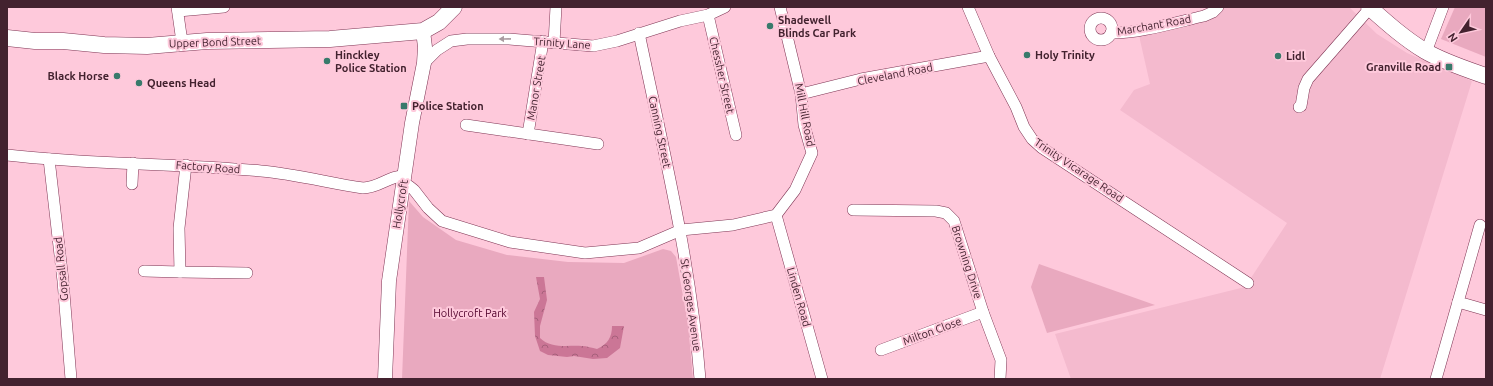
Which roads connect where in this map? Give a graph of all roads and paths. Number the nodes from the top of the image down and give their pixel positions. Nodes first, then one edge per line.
1 (224, 7) edge
2 (454, 7) edge
3 (556, 7) edge
4 (725, 7) edge
5 (780, 7) edge
6 (968, 7) edge
7 (1218, 7) edge
8 (1443, 7) edge
9 (1370, 8) edge
10 (177, 9) edge
11 (708, 15) junction
12 (423, 31) junction
13 (639, 33) junction
14 (1111, 33) dead end
15 (7, 38) edge
16 (182, 42) junction
17 (549, 42) junction
18 (1426, 52) junction
19 (989, 56) junction
20 (424, 63) junction
21 (1486, 76) edge
22 (801, 94) junction
23 (1301, 107) dead end
24 (466, 125) dead end
25 (528, 134) junction
26 (736, 135) dead end
27 (598, 144) dead end
28 (7, 155) edge
29 (49, 159) junction
30 (133, 163) junction
31 (186, 165) junction
32 (404, 180) junction
33 (132, 184) dead end
34 (853, 210) dead end
35 (776, 215) junction
36 (1480, 225) dead end
37 (681, 230) junction
38 (144, 271) dead end
39 (180, 272) junction
40 (247, 274) dead end
41 (1248, 283) dead end
42 (1458, 302) junction
43 (1486, 310) edge
44 (983, 312) junction
45 (880, 350) dead end
46 (71, 379) edge
47 (385, 379) edge
48 (700, 379) edge
49 (822, 379) edge
50 (1000, 379) edge
51 (1436, 379) edge

1 - 10 street
2 - 12 main road
3 - 17 street, Manor Street
4 - 11 street, Trinity Lane
5 - 22 street, Mill Hill Road
6 - 19 street, Trinity Vicarage Road
7 - 14 street, Marchant Road
8 - 18 street
9 - 18 main road
9 - 23 street
10 - 16 street
11 - 13 street, Trinity Lane
11 - 26 street, Chessher Street
12 - 16 main road, Upper Bond Street
12 - 20 street, Hollycroft
13 - 17 street, Trinity Lane
13 - 37 street, Canning Street
15 - 16 main road, Upper Bond Street
17 -> 20 street, Trinity Lane
17 - 25 street, Manor Street
18 - 21 main road
19 - 22 street, Cleveland Road
19 - 41 street, Trinity Vicarage Road
20 - 32 street, Hollycroft
22 - 35 street, Mill Hill Road
24 - 25 street, Manor Street
25 - 27 street, Manor Street
28 - 29 street, Factory Road
29 - 30 street, Factory Road
29 - 46 street, Gopsall Road
30 - 31 street, Factory Road
30 - 33 street
31 - 32 street, Factory Road
31 - 39 street
32 - 37 street
32 - 47 street, Hollycroft
34 - 44 street, Browning Drive
35 - 37 street
35 - 49 street, Linden Road
36 - 42 street
37 - 48 street, St Georges Avenue
38 - 39 street
39 - 40 street
42 - 43 street
42 - 51 street
44 - 45 street, Milton Close
44 - 50 street, Browning Drive

